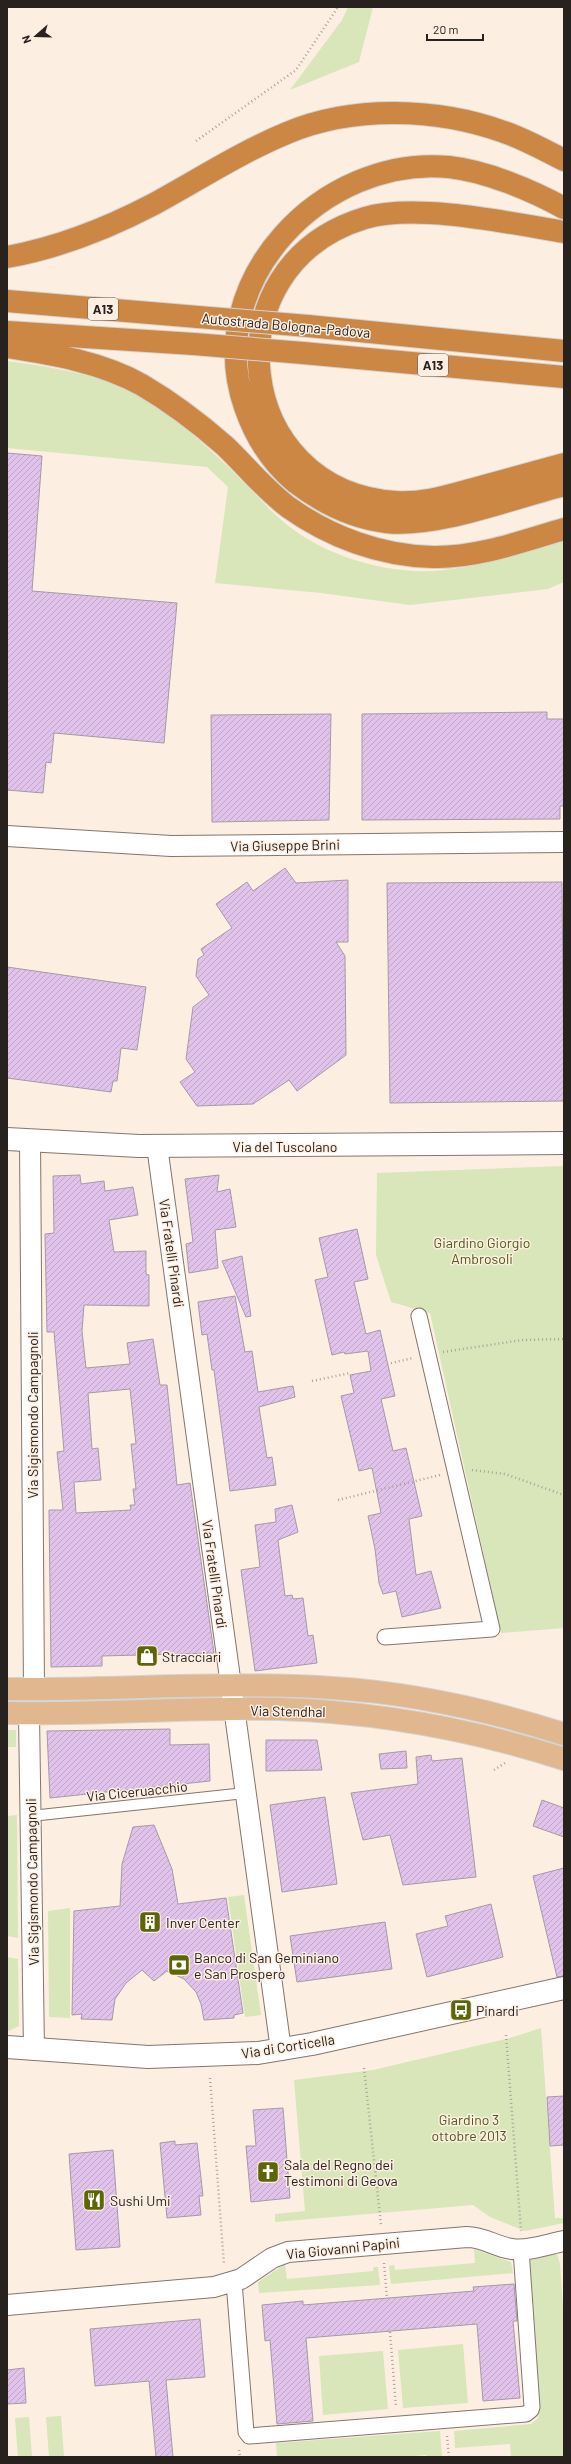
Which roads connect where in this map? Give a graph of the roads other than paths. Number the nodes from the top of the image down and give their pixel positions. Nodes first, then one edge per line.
1 (564, 160) edge
2 (564, 208) edge
3 (564, 232) edge
4 (7, 257) edge
5 (7, 300) edge
6 (7, 332) edge
7 (7, 347) edge
8 (564, 350) edge
9 (564, 377) edge
10 (564, 464) edge
11 (564, 485) edge
12 (564, 529) edge
13 (7, 836) edge
14 (564, 842) edge
15 (7, 1139) edge
16 (30, 1141) junction
17 (564, 1143) edge
18 (157, 1146) junction
19 (418, 1316) dead end
20 (385, 1637) dead end
21 (230, 1686) junction
22 (7, 1689) edge
23 (34, 1689) junction
24 (234, 1710) junction
25 (7, 1713) edge
26 (29, 1714) junction
27 (564, 1734) edge
28 (564, 1759) edge
29 (245, 1793) junction
30 (31, 1816) junction
31 (564, 1988) edge
32 (7, 2048) edge
33 (34, 2050) junction
34 (281, 2050) junction
35 (564, 2241) edge
36 (521, 2242) junction
37 (229, 2276) junction
38 (7, 2305) edge

1 - 4 highway
2 - 11 highway
3 - 10 highway
5 - 8 highway, Autostrada Bologna-Padova / A13, bridge
6 - 9 highway, Autostrada Bologna-Padova / A13, bridge
7 - 12 highway
13 - 14 street, Via Giuseppe Brini
15 - 16 street, Via del Tuscolano
16 - 18 street, Via del Tuscolano
16 - 23 street, Via Sigismondo Campagnoli
17 - 18 street, Via del Tuscolano
18 - 21 street, Via Fratelli Pinardi
19 - 20 street
21 - 23 main road, Via Stendhal
21 - 24 street, Via Fratelli Pinardi
21 - 27 main road, Via Stendhal
22 - 23 main road, Via Stendhal
24 - 26 main road, Via Stendhal
24 - 28 main road, Via Stendhal
24 - 29 street, Via Fratelli Pinardi
25 - 26 main road, Via Stendhal
26 - 30 street, Via Sigismondo Campagnoli
29 - 30 lane, Via Ciceruacchio
29 - 34 street, Via Fratelli Pinardi
30 - 33 street, Via Sigismondo Campagnoli
31 - 34 street, Via di Corticella
32 - 33 street, Via di Corticella
33 - 34 street, Via di Corticella
35 - 36 street, Via Giovanni Papini
36 - 37 street, Via Giovanni Papini
36 - 37 street
37 - 38 street, Via Giovanni Papini

